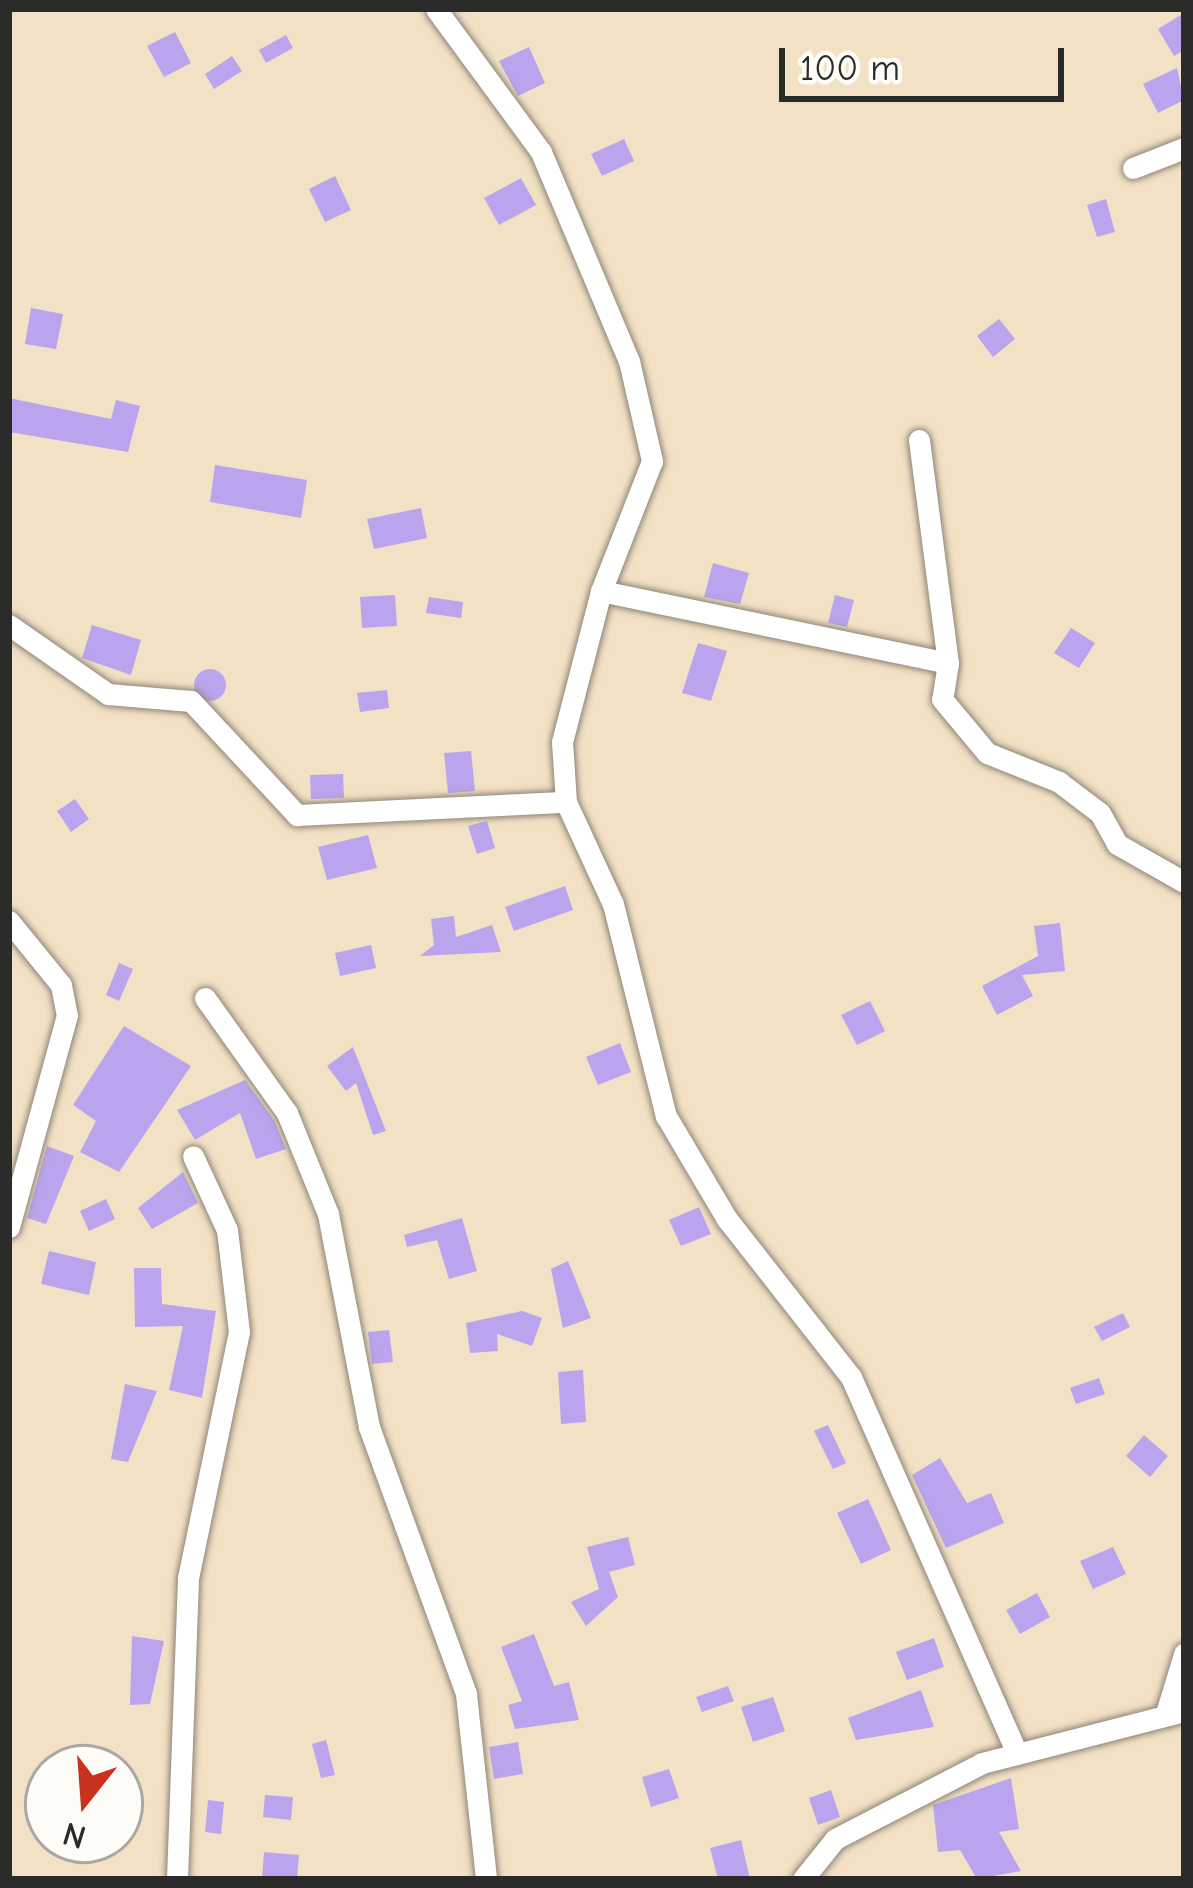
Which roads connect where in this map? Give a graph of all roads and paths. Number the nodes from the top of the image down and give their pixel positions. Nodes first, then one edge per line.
1 (436, 9) edge
2 (1184, 148) edge
3 (1133, 168) dead end
4 (919, 440) dead end
5 (601, 591) junction
6 (9, 625) edge
7 (948, 663) junction
8 (566, 802) junction
9 (1184, 882) edge
10 (9, 921) edge
11 (205, 998) dead end
12 (193, 1156) dead end
13 (9, 1227) edge
14 (1184, 1654) edge
15 (1176, 1710) edge
16 (1017, 1754) junction
17 (177, 1879) edge
18 (486, 1879) edge
19 (803, 1879) edge

1 - 5 street
2 - 3 street
4 - 7 street
5 - 7 street
5 - 8 street
6 - 8 street
7 - 9 street
8 - 16 street
10 - 13 street
11 - 18 street
12 - 17 street
14 - 15 street
15 - 16 street
16 - 19 street

